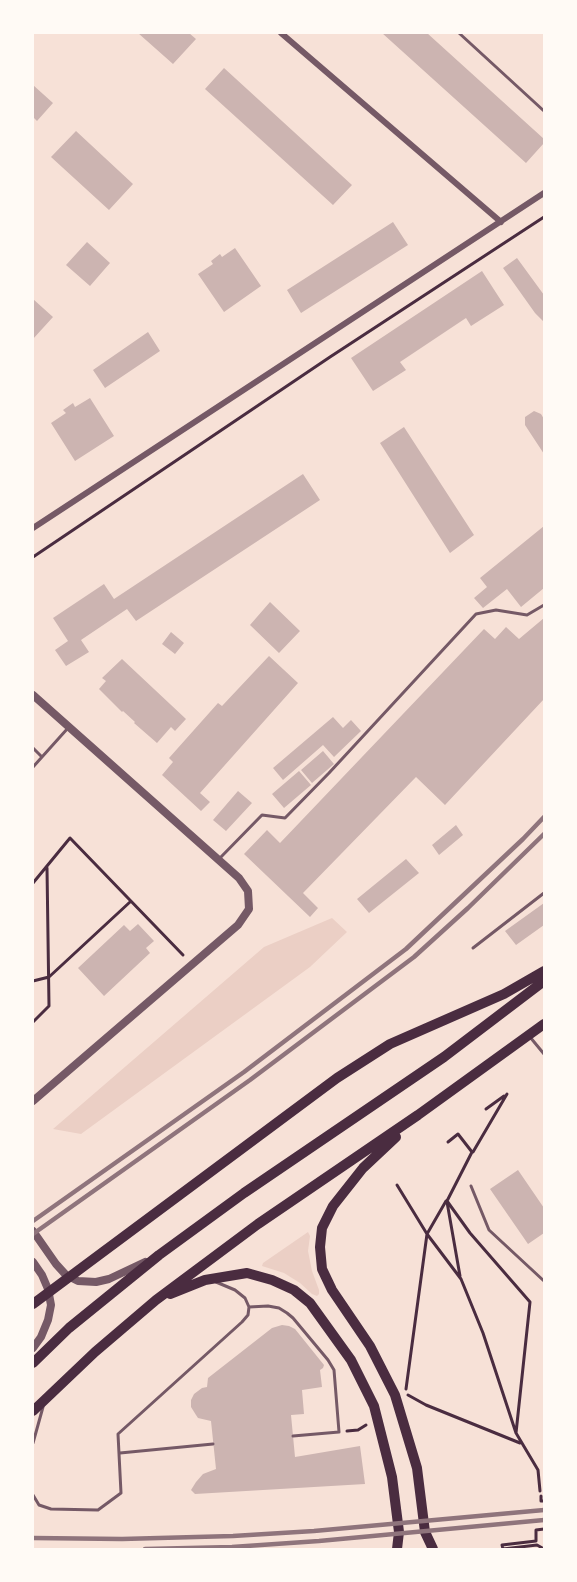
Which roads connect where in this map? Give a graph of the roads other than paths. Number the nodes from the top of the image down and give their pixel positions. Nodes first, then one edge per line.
1 (281, 33) edge
2 (459, 33) edge
3 (544, 111) edge
4 (544, 194) edge
5 (501, 222) junction
6 (33, 528) edge
7 (544, 605) edge
8 (33, 695) edge
9 (69, 726) junction
10 (33, 748) edge
11 (42, 757) junction
12 (33, 767) edge
13 (219, 859) junction
14 (544, 893) edge
15 (473, 948) dead end
16 (544, 971) edge
17 (544, 981) edge
18 (544, 1024) edge
19 (529, 1035) junction
20 (544, 1054) edge
21 (33, 1101) edge
22 (418, 1115) junction
23 (471, 1186) dead end
24 (33, 1231) edge
25 (159, 1255) junction
26 (33, 1262) edge
27 (205, 1280) junction
28 (544, 1281) edge
29 (156, 1300) junction
30 (33, 1304) edge
31 (249, 1307) junction
32 (33, 1348) edge
33 (33, 1363) edge
34 (45, 1399) junction
35 (33, 1411) edge
36 (293, 1436) dead end
37 (33, 1443) edge
38 (213, 1444) dead end
39 (119, 1453) junction
40 (33, 1495) edge
41 (397, 1549) edge
42 (433, 1549) edge

1 - 5 street
2 - 3 lane
4 - 5 street
5 - 6 street
7 - 13 lane
8 - 9 street
9 - 11 lane
9 - 13 street
10 - 11 lane
11 - 12 lane
13 - 21 street
14 - 15 lane
16 - 30 main road
17 - 25 main road
18 - 19 main road
19 - 20 lane
19 - 22 main road
22 - 29 main road
22 - 42 main road
23 - 28 lane
24 - 25 street
25 - 33 main road
26 - 32 street
27 - 29 main road
27 - 31 lane
27 - 41 main road
29 - 34 main road
31 - 36 lane
31 - 39 lane
34 - 35 main road
34 - 37 lane
38 - 39 lane
39 - 40 lane

